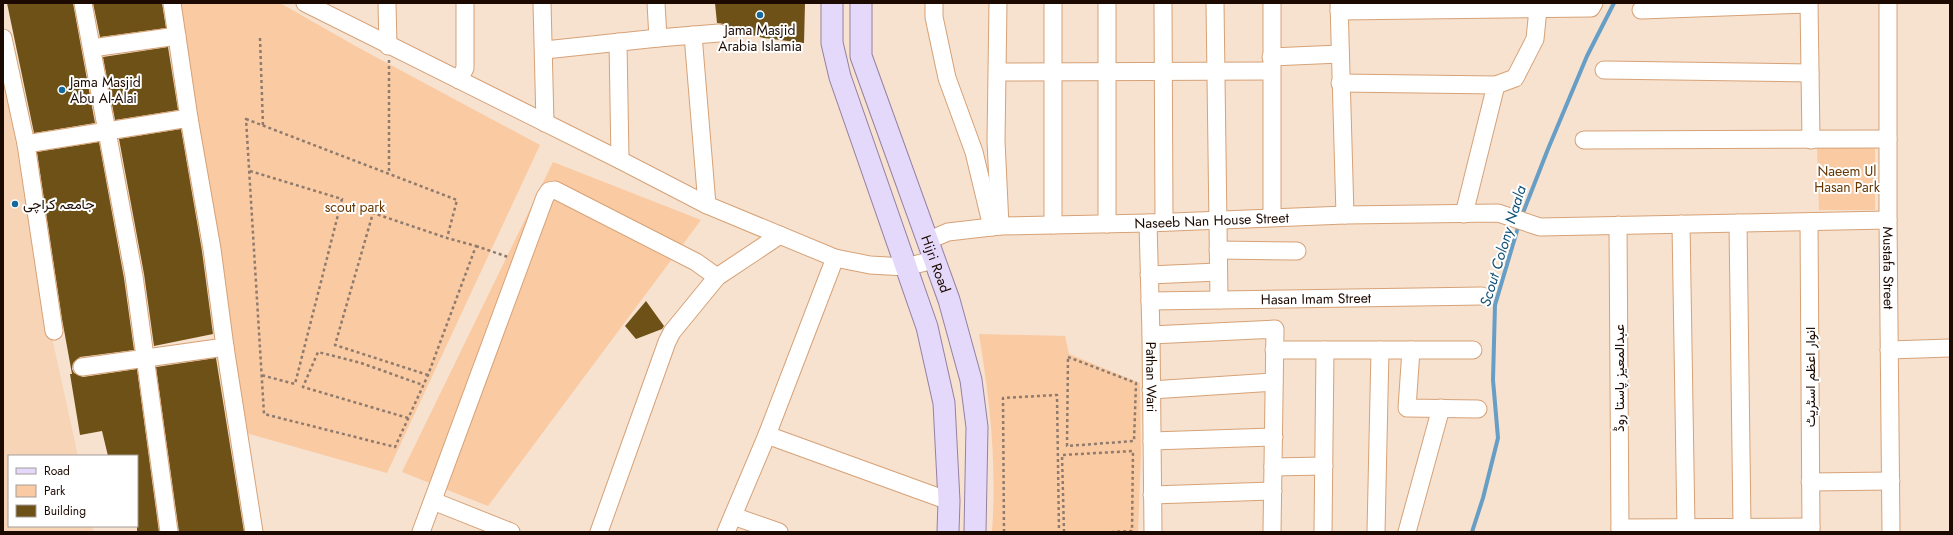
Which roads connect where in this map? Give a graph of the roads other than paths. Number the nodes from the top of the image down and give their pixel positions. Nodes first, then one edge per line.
1 (83, 3) edge
2 (172, 3) edge
3 (304, 3) edge
4 (387, 3) edge
5 (465, 3) edge
6 (542, 3) edge
7 (656, 3) edge
8 (832, 3) edge
9 (860, 3) edge
10 (934, 3) edge
11 (998, 3) edge
12 (1054, 3) edge
13 (1107, 3) edge
14 (1163, 3) edge
15 (1215, 3) edge
16 (1272, 3) edge
17 (1594, 3) edge
18 (1888, 3) edge
19 (1809, 4) edge
20 (1339, 7) edge
21 (1538, 9) junction
22 (1641, 10) dead end
23 (719, 33) dead end
24 (693, 35) junction
25 (177, 36) junction
26 (3, 38) edge
27 (658, 38) junction
28 (618, 42) junction
29 (388, 46) junction
30 (92, 48) junction
31 (545, 50) junction
32 (1340, 54) junction
33 (1271, 64) junction
34 (1604, 70) dead end
35 (1164, 71) junction
36 (1215, 71) junction
37 (998, 72) junction
38 (1053, 72) junction
39 (1107, 72) junction
40 (1810, 73) junction
41 (459, 80) junction
42 (1340, 83) junction
43 (1496, 85) junction
44 (189, 118) junction
45 (545, 122) junction
46 (107, 130) junction
47 (1888, 139) junction
48 (1584, 140) dead end
49 (1811, 140) junction
50 (26, 144) junction
51 (620, 160) junction
52 (706, 205) junction
53 (1464, 214) junction
54 (1345, 215) junction
55 (1272, 218) junction
56 (1217, 220) junction
57 (1888, 220) junction
58 (1164, 222) junction
59 (1809, 222) junction
60 (1148, 223) junction
61 (1738, 223) junction
62 (1107, 224) junction
63 (1681, 224) junction
64 (1053, 225) junction
65 (1618, 225) junction
66 (996, 227) junction
67 (780, 235) junction
68 (1218, 250) junction
69 (930, 251) junction
70 (1297, 251) dead end
71 (835, 258) junction
72 (906, 267) junction
73 (1218, 272) junction
74 (1149, 275) junction
75 (717, 277) junction
76 (1482, 296) dead end
77 (1219, 300) junction
78 (1150, 301) junction
79 (54, 332) dead end
80 (1151, 335) junction
81 (225, 347) junction
82 (1950, 348) edge
83 (1274, 350) junction
84 (1325, 350) junction
85 (1380, 350) junction
86 (1411, 350) junction
87 (1473, 350) dead end
88 (1889, 350) junction
89 (145, 358) junction
90 (82, 367) dead end
91 (1274, 382) junction
92 (1151, 390) junction
93 (1441, 408) junction
94 (1478, 408) dead end
95 (767, 436) junction
96 (1274, 437) junction
97 (1152, 441) junction
98 (1324, 466) junction
99 (1273, 467) junction
100 (1891, 481) junction
101 (1810, 482) junction
102 (1273, 491) junction
103 (1152, 495) junction
104 (433, 501) junction
105 (949, 501) junction
106 (733, 516) junction
107 (1742, 527) junction
108 (1686, 528) junction
109 (1620, 530) edge
110 (1811, 530) edge
111 (169, 532) edge
112 (254, 532) edge
113 (421, 532) edge
114 (511, 532) edge
115 (599, 532) edge
116 (726, 532) edge
117 (779, 532) edge
118 (948, 532) edge
119 (975, 532) edge
120 (1153, 532) edge
121 (1272, 532) edge
122 (1323, 532) edge
123 (1376, 532) edge
124 (1407, 532) edge
125 (1891, 532) edge

1 - 30 street
2 - 25 street
3 - 29 street, Naseeb Nan House Street
4 - 29 street
5 - 41 street
6 - 31 street
7 - 27 street
8 - 72 main road, Hijri Road
9 - 69 main road, Hijri Road
10 - 66 street
11 - 37 street
12 - 38 street
13 - 39 street
14 - 35 street
15 - 36 street
16 - 33 street
17 - 21 street
18 - 47 street, Mustafa Street
19 - 22 street
19 - 40 street
20 - 21 street
20 - 32 street
21 - 43 street
23 - 24 street
24 - 27 street
24 - 52 street
25 - 30 street
25 - 44 street
26 - 50 street
27 - 28 street
28 - 31 street
28 - 51 street
29 - 41 street, Naseeb Nan House Street
30 - 46 street
31 - 45 street
32 - 33 street
32 - 42 street
33 - 36 street
33 - 55 street
34 - 40 street
35 - 36 street
35 - 39 street
35 - 58 street
36 - 56 street
37 - 38 street
37 - 66 street
38 - 39 street
38 - 64 street
39 - 62 street
40 - 49 street
41 - 45 street, Naseeb Nan House Street
42 - 43 street
42 - 54 street
43 - 53 street
44 - 46 street
44 - 81 street
45 - 51 street, Naseeb Nan House Street
46 - 50 street
46 - 89 street
47 - 49 street
47 - 57 street, Mustafa Street
48 - 49 street
50 - 79 street
51 - 52 street, Naseeb Nan House Street
52 - 67 street, Naseeb Nan House Street
53 - 54 street, Naseeb Nan House Street
53 - 65 street, Naseeb Nan House Street
54 - 55 street, Naseeb Nan House Street
55 - 56 street, Naseeb Nan House Street
56 - 58 street, Naseeb Nan House Street
56 - 68 street
57 - 59 street, Naseeb Nan House Street
57 - 88 street, Mustafa Street
58 - 60 street, Naseeb Nan House Street
59 - 61 street, Naseeb Nan House Street
59 - 101 street, انوار اعظم اسٹریٹ
60 - 62 street, Naseeb Nan House Street
60 - 74 street, Pathan Wari
61 - 63 street, Naseeb Nan House Street
61 - 107 street
62 - 64 street, Naseeb Nan House Street
63 - 65 street, Naseeb Nan House Street
63 - 108 street
64 - 66 street, Naseeb Nan House Street
65 - 109 street, عبدالمعیز پاستا روڈ
66 - 69 street, Naseeb Nan House Street
67 - 71 street, Naseeb Nan House Street
67 - 75 street
68 - 70 street
68 - 73 street
69 - 72 street, Naseeb Nan House Street
69 - 119 main road, Hijri Road
71 - 72 street, Naseeb Nan House Street
71 - 95 street
72 - 105 main road, Hijri Road
73 - 74 street
73 - 77 street
74 - 78 street, Pathan Wari
75 - 104 street
75 - 115 street
76 - 77 street, Hasan Imam Street
77 - 78 street, Hasan Imam Street
78 - 80 street, Pathan Wari
80 - 83 street
80 - 92 street, Pathan Wari
81 - 89 street
81 - 112 street
82 - 88 street
83 - 84 street
83 - 91 street
84 - 85 street
84 - 98 street
85 - 86 street
85 - 123 street
86 - 87 street
86 - 93 street
88 - 100 street, Mustafa Street
89 - 90 street
89 - 111 street
91 - 92 street
91 - 96 street
92 - 97 street, Pathan Wari
93 - 94 street
93 - 124 street
95 - 105 street
95 - 106 street
96 - 97 street
96 - 99 street
97 - 103 street, Pathan Wari
98 - 99 street
98 - 122 street
99 - 102 street
100 - 101 street
100 - 125 street, Mustafa Street
101 - 110 street, انوار اعظم اسٹریٹ
102 - 103 street
102 - 121 street
103 - 120 street, Pathan Wari
104 - 113 street
104 - 114 street
105 - 118 main road, Hijri Road
106 - 116 street
106 - 117 street
107 - 108 street
107 - 110 street
108 - 109 street

